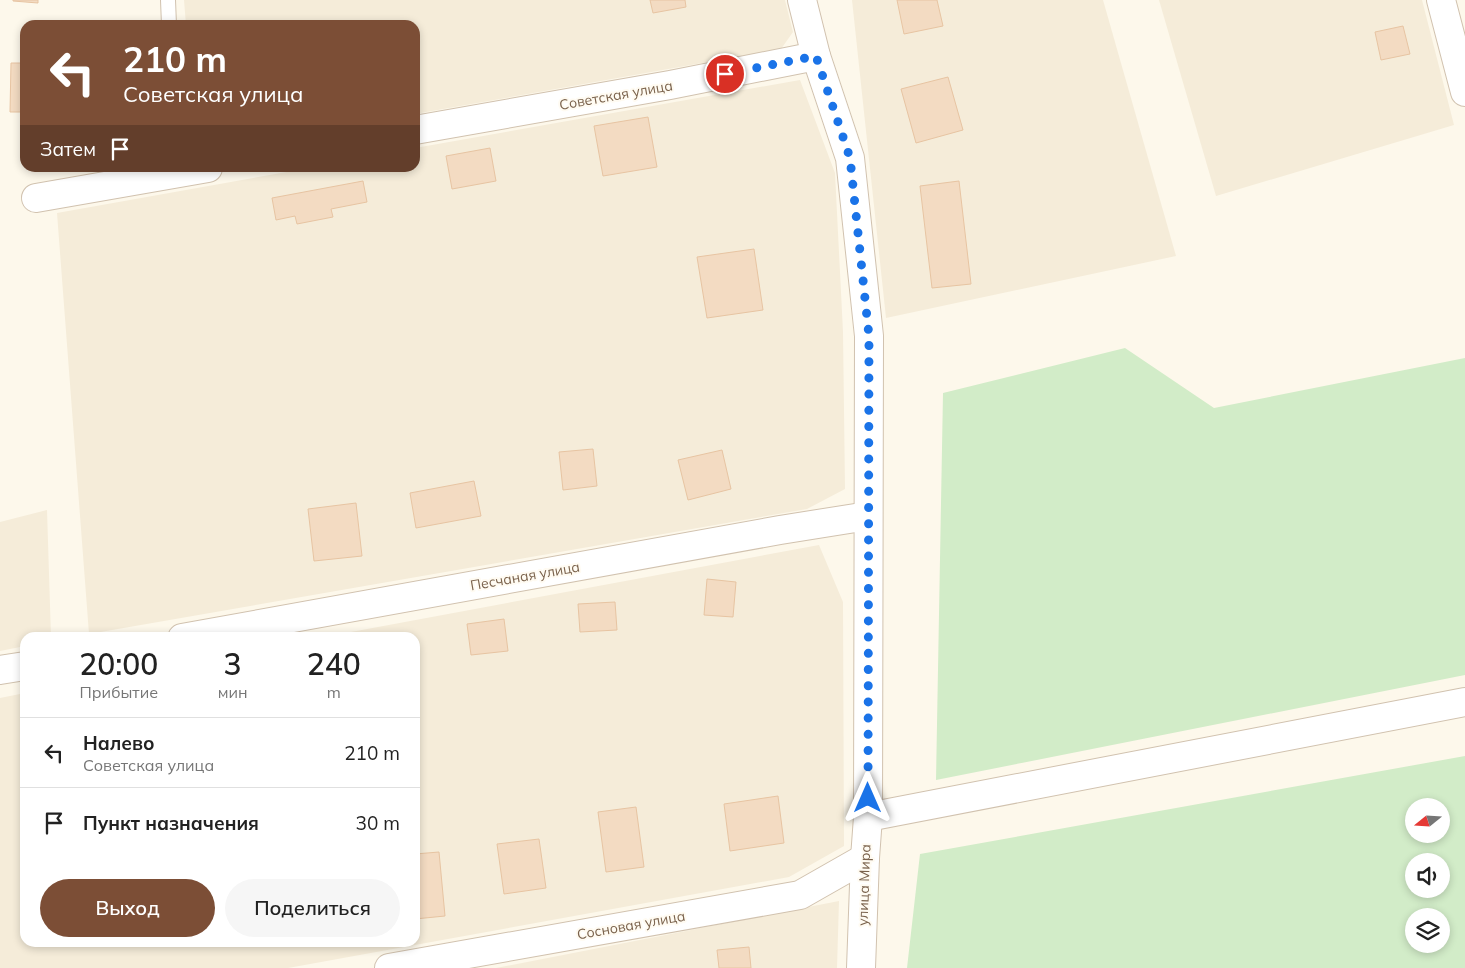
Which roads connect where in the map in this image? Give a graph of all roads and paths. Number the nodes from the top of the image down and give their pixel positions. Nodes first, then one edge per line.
1 (168, 0) edge
2 (802, 0) edge
3 (1441, 0) edge
4 (169, 20) edge
5 (816, 56) junction
6 (1465, 92) edge
7 (420, 129) edge
8 (167, 172) edge
9 (36, 198) dead end
10 (868, 516) junction
11 (215, 632) edge
12 (20, 667) edge
13 (0, 670) edge
14 (1465, 702) edge
15 (868, 817) junction
16 (865, 858) junction
17 (389, 968) edge
18 (861, 968) edge

1 - 4 lane
2 - 5 street, улица Мира
3 - 6 street
5 - 7 street, Советская улица
5 - 10 street, улица Мира
8 - 9 street
10 - 11 street, Песчаная улица
10 - 15 street, улица Мира
12 - 13 street
14 - 15 street
15 - 16 street, улица Мира
16 - 17 street, Сосновая улица
16 - 18 street, улица Мира

